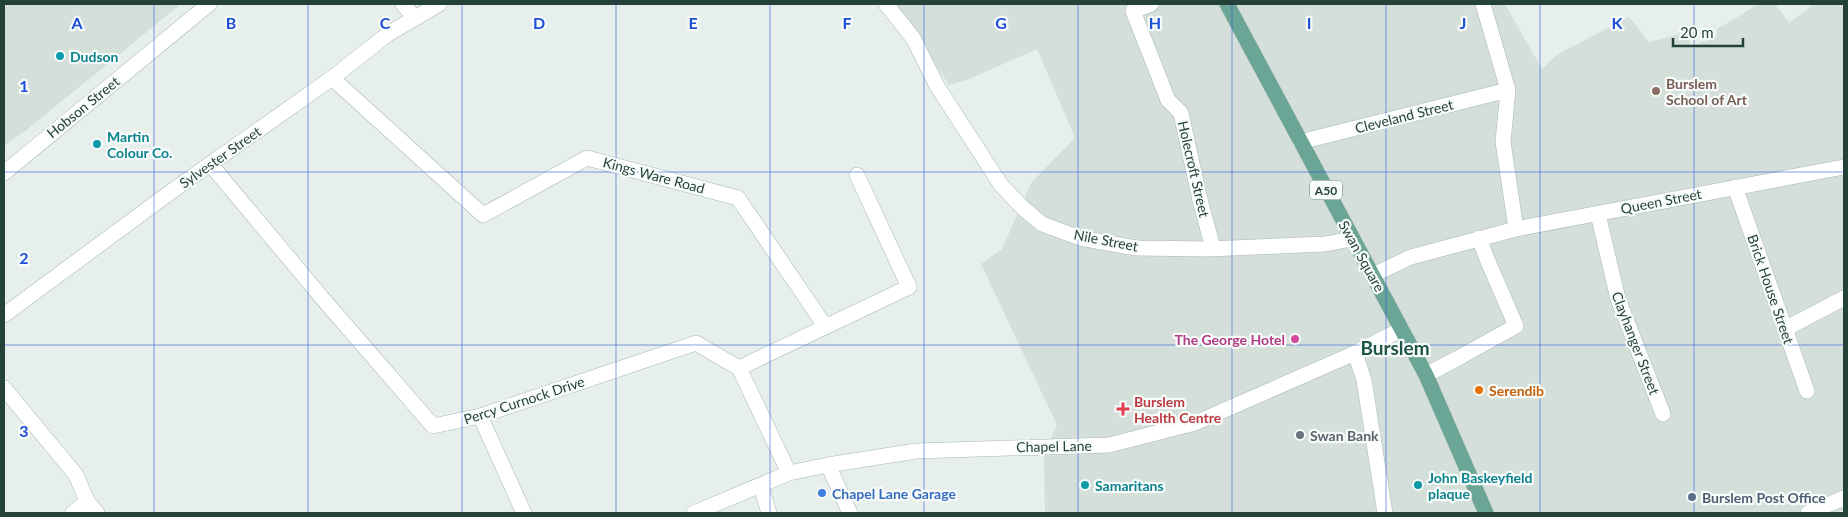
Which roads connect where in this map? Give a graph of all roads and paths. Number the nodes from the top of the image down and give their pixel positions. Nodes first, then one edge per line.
1 (209, 4) edge
2 (403, 4) edge
3 (440, 4) edge
4 (886, 4) edge
5 (1151, 4) edge
6 (1227, 4) edge
7 (1483, 4) edge
8 (415, 18) junction
9 (332, 78) junction
10 (1508, 90) junction
11 (1300, 142) junction
12 (211, 165) junction
13 (1844, 167) edge
14 (4, 172) edge
15 (857, 175) dead end
16 (1735, 187) junction
17 (1598, 214) junction
18 (1516, 229) junction
19 (1352, 238) junction
20 (1479, 238) junction
21 (1212, 248) junction
22 (1372, 274) junction
23 (1844, 298) edge
24 (4, 316) edge
25 (825, 326) junction
26 (1402, 329) junction
27 (1785, 329) junction
28 (1355, 353) junction
29 (738, 368) junction
30 (1426, 375) junction
31 (4, 388) edge
32 (1808, 391) dead end
33 (1663, 414) dead end
34 (480, 416) junction
35 (828, 465) junction
36 (789, 474) junction
37 (761, 486) junction
38 (1844, 498) edge
39 (87, 501) junction
40 (73, 513) edge
41 (97, 513) edge
42 (524, 513) edge
43 (694, 513) edge
44 (769, 513) edge
45 (850, 513) edge
46 (1385, 513) edge
47 (1486, 513) edge
48 (1808, 513) edge

1 - 14 street, Hobson Street
2 - 8 street
3 - 8 street, Sylvester Street
4 - 21 street, Nile Street
5 - 21 street, Holecroft Street
6 - 11 main road, Swan Square / A50
7 - 10 street
8 - 9 street, Sylvester Street
9 - 12 street, Sylvester Street
9 - 25 street, Kings Ware Road
10 - 11 street, Cleveland Street
10 - 18 street
11 - 19 main road, Swan Square / A50
12 - 24 street, Sylvester Street
12 - 34 street, Percy Curnock Drive
13 - 16 street, Queen Street
15 - 25 street
16 - 17 street, Queen Street
16 - 27 street, Brick House Street
17 - 18 street, Queen Street
17 - 33 street, Clayhanger Street
18 - 20 street, Queen Street
19 - 21 street, Nile Street
19 - 22 main road, Swan Square / A50
20 - 22 street, Queen Street
20 - 30 street
22 - 26 main road, Swan Square / A50
23 - 27 street
25 - 29 street
26 - 28 street, Chapel Lane
26 - 30 main road, Swan Square / A50
27 - 32 street, Brick House Street
28 - 35 street, Chapel Lane
28 - 46 street
29 - 34 street, Percy Curnock Drive
29 - 36 street
30 - 47 main road, Swan Square / A50
31 - 39 street
34 - 42 street
35 - 36 street, Chapel Lane
35 - 45 street
36 - 37 street, Chapel Lane
37 - 43 street, Chapel Lane
37 - 44 street
38 - 48 street
39 - 40 street
39 - 41 street

